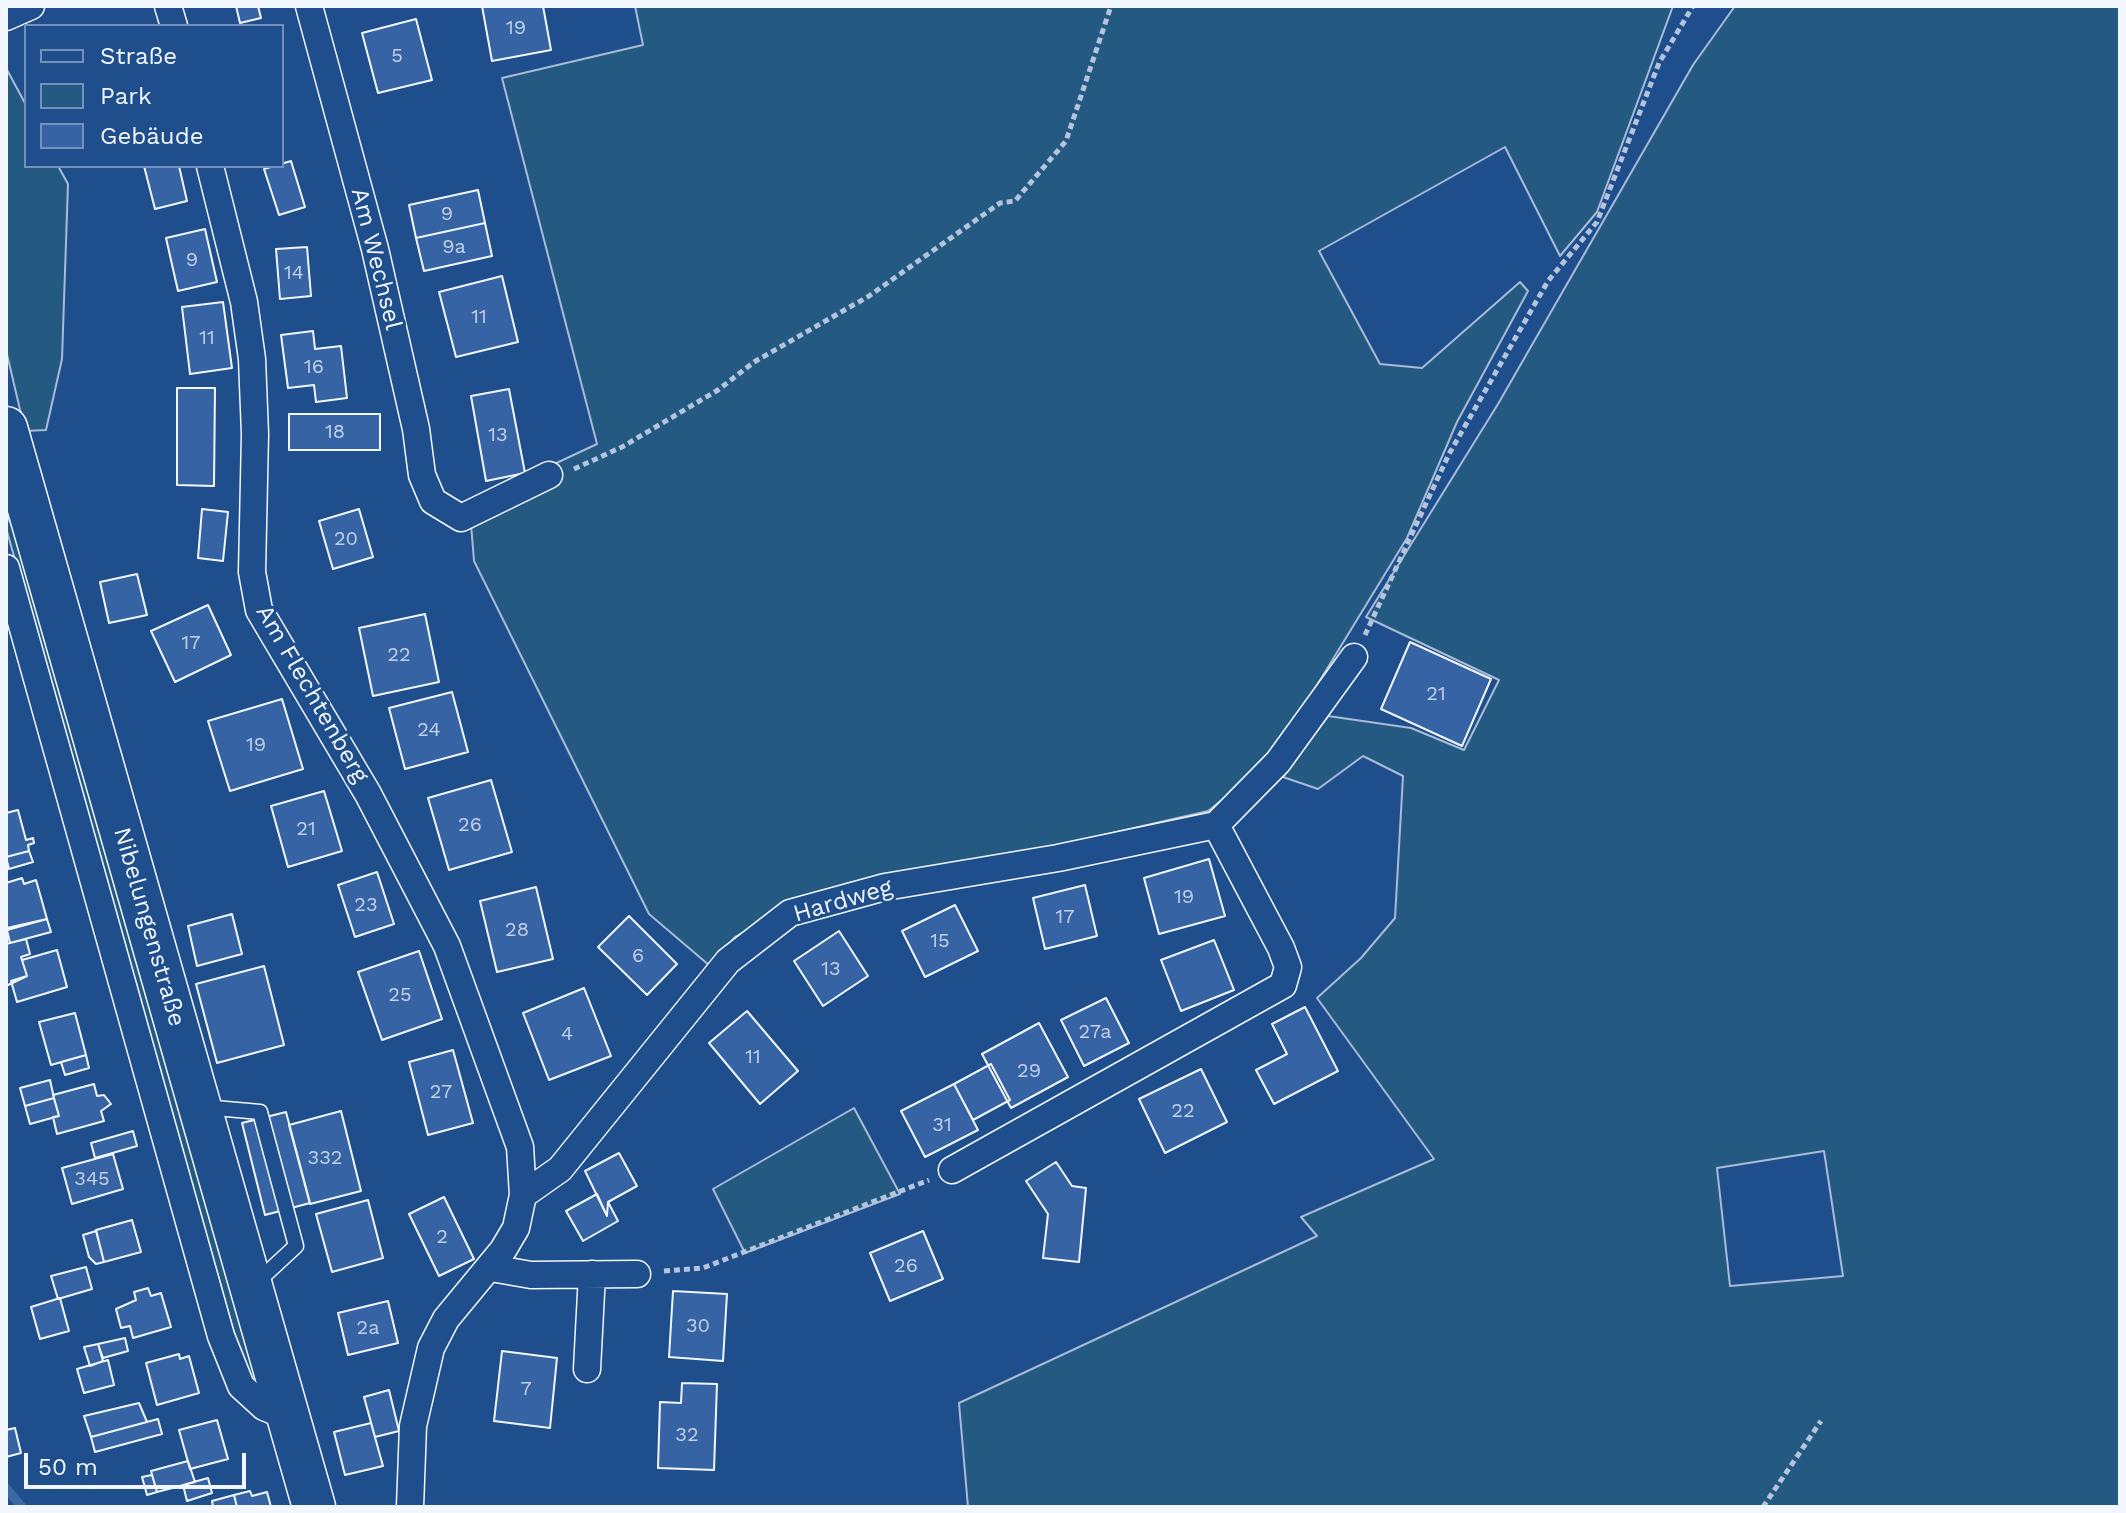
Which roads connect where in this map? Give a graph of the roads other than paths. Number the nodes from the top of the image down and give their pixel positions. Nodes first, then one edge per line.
1 (31, 6) edge
2 (309, 6) edge
3 (6, 17) edge
4 (210, 168) edge
5 (7, 435) edge
6 (549, 475) road end
7 (6, 568) edge
8 (1354, 657) road end
9 (1216, 825) junction
10 (200, 1106) junction
11 (952, 1170) road end
12 (523, 1195) junction
13 (491, 1268) junction
14 (592, 1274) junction
15 (637, 1274) road end
16 (252, 1287) junction
17 (587, 1369) dead end
18 (290, 1418) junction
19 (314, 1507) edge
20 (410, 1507) edge

1 - 3 street
2 - 6 street, Am Wechsel
4 - 12 street, Am Flechtenberg
5 - 10 main road, Nibelungenstraße
7 - 18 street, Nibelungenstraße
8 - 9 street
9 - 11 street
9 - 12 street, Hardweg
10 - 16 main road, Nibelungenstraße
10 - 16 lane
12 - 13 street
13 - 14 street
13 - 20 street
14 - 15 street
14 - 17 street
16 - 18 main road, Nibelungenstraße
18 - 19 main road, Nibelungenstraße

